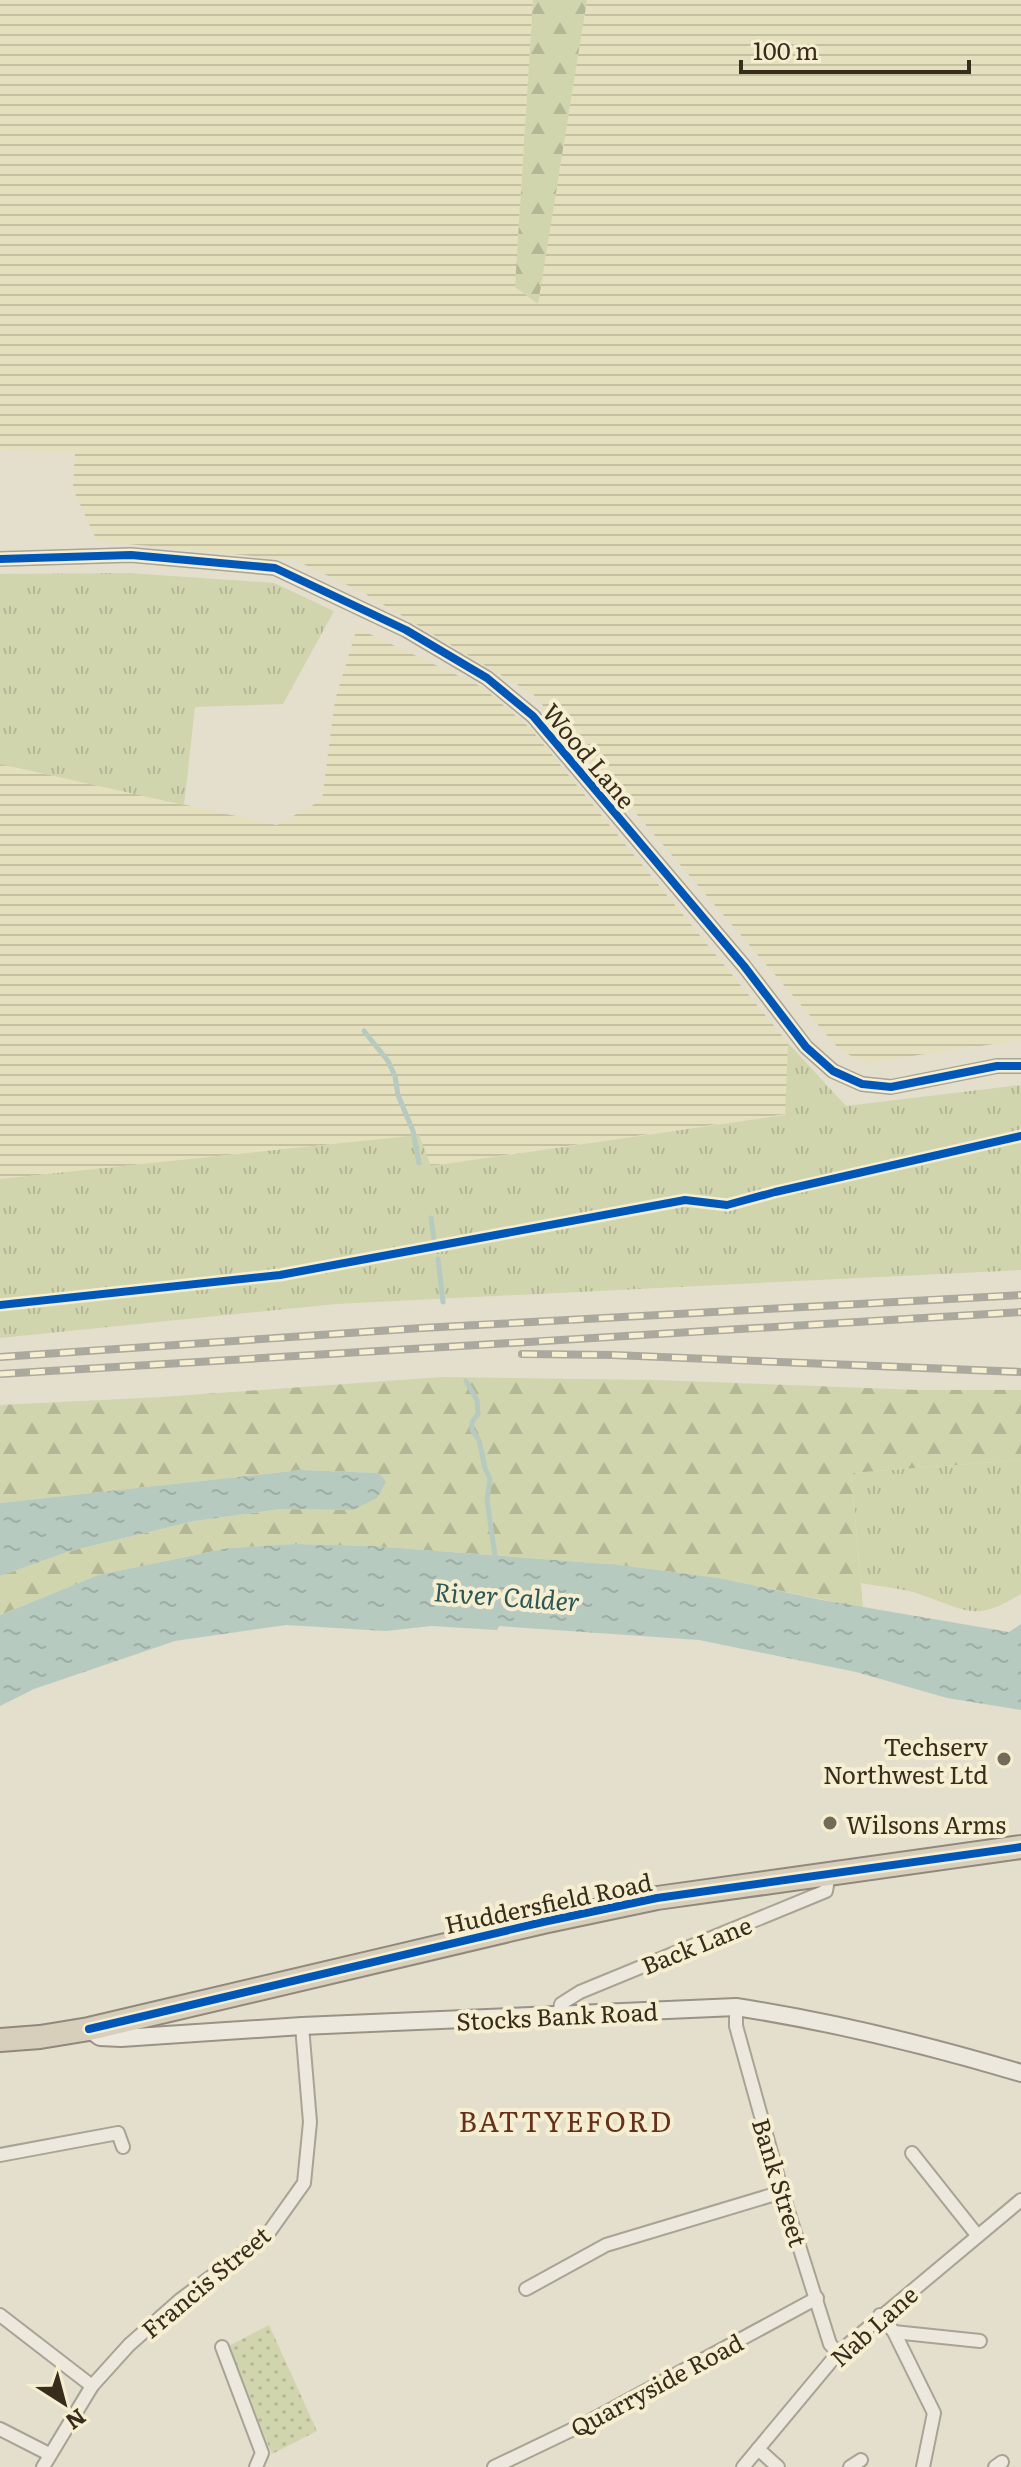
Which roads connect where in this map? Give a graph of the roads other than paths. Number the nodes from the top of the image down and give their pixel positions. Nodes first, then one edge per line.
1 (0, 559) edge
2 (1021, 1066) edge
3 (1021, 1847) edge
4 (829, 1873) junction
5 (736, 2007) junction
6 (559, 2014) junction
7 (302, 2026) junction
8 (89, 2029) junction
9 (0, 2040) edge
10 (1021, 2073) edge
11 (123, 2147) dead end
12 (912, 2153) dead end
13 (0, 2155) edge
14 (782, 2192) junction
15 (1021, 2200) edge
16 (977, 2235) junction
17 (526, 2289) dead end
18 (817, 2298) junction
19 (0, 2315) edge
20 (880, 2315) junction
21 (894, 2332) junction
22 (980, 2341) dead end
23 (222, 2347) dead end
24 (838, 2353) junction
25 (92, 2386) junction
26 (0, 2429) edge
27 (758, 2449) junction
28 (49, 2454) junction
29 (43, 2467) edge
30 (256, 2467) edge
31 (494, 2467) edge
32 (743, 2467) edge
33 (778, 2467) edge
34 (923, 2467) edge

1 - 2 street, Wood Lane
3 - 4 highway, Huddersfield Road
4 - 6 street, Back Lane
4 - 8 highway, Huddersfield Road
5 - 6 street, Stocks Bank Road
5 - 10 street, Stocks Bank Road
5 - 14 street, Bank Street
6 - 7 street, Stocks Bank Road
7 - 8 street, Stocks Bank Road
7 - 25 street, Francis Street
8 - 9 highway, Huddersfield Road
11 - 13 street
12 - 16 street
14 - 17 street
14 - 18 street, Bank Street
15 - 16 street, Nab Lane
16 - 20 street, Nab Lane
18 - 24 street, Bank Street
18 - 31 street, Quarryside Road
19 - 25 street
20 - 21 street
20 - 24 street, Nab Lane
21 - 22 street
21 - 34 street
23 - 30 street
24 - 27 street, Nab Lane
25 - 28 street, Francis Street
26 - 28 street
27 - 32 street, Nab Lane
27 - 33 street
28 - 29 street, Francis Street

